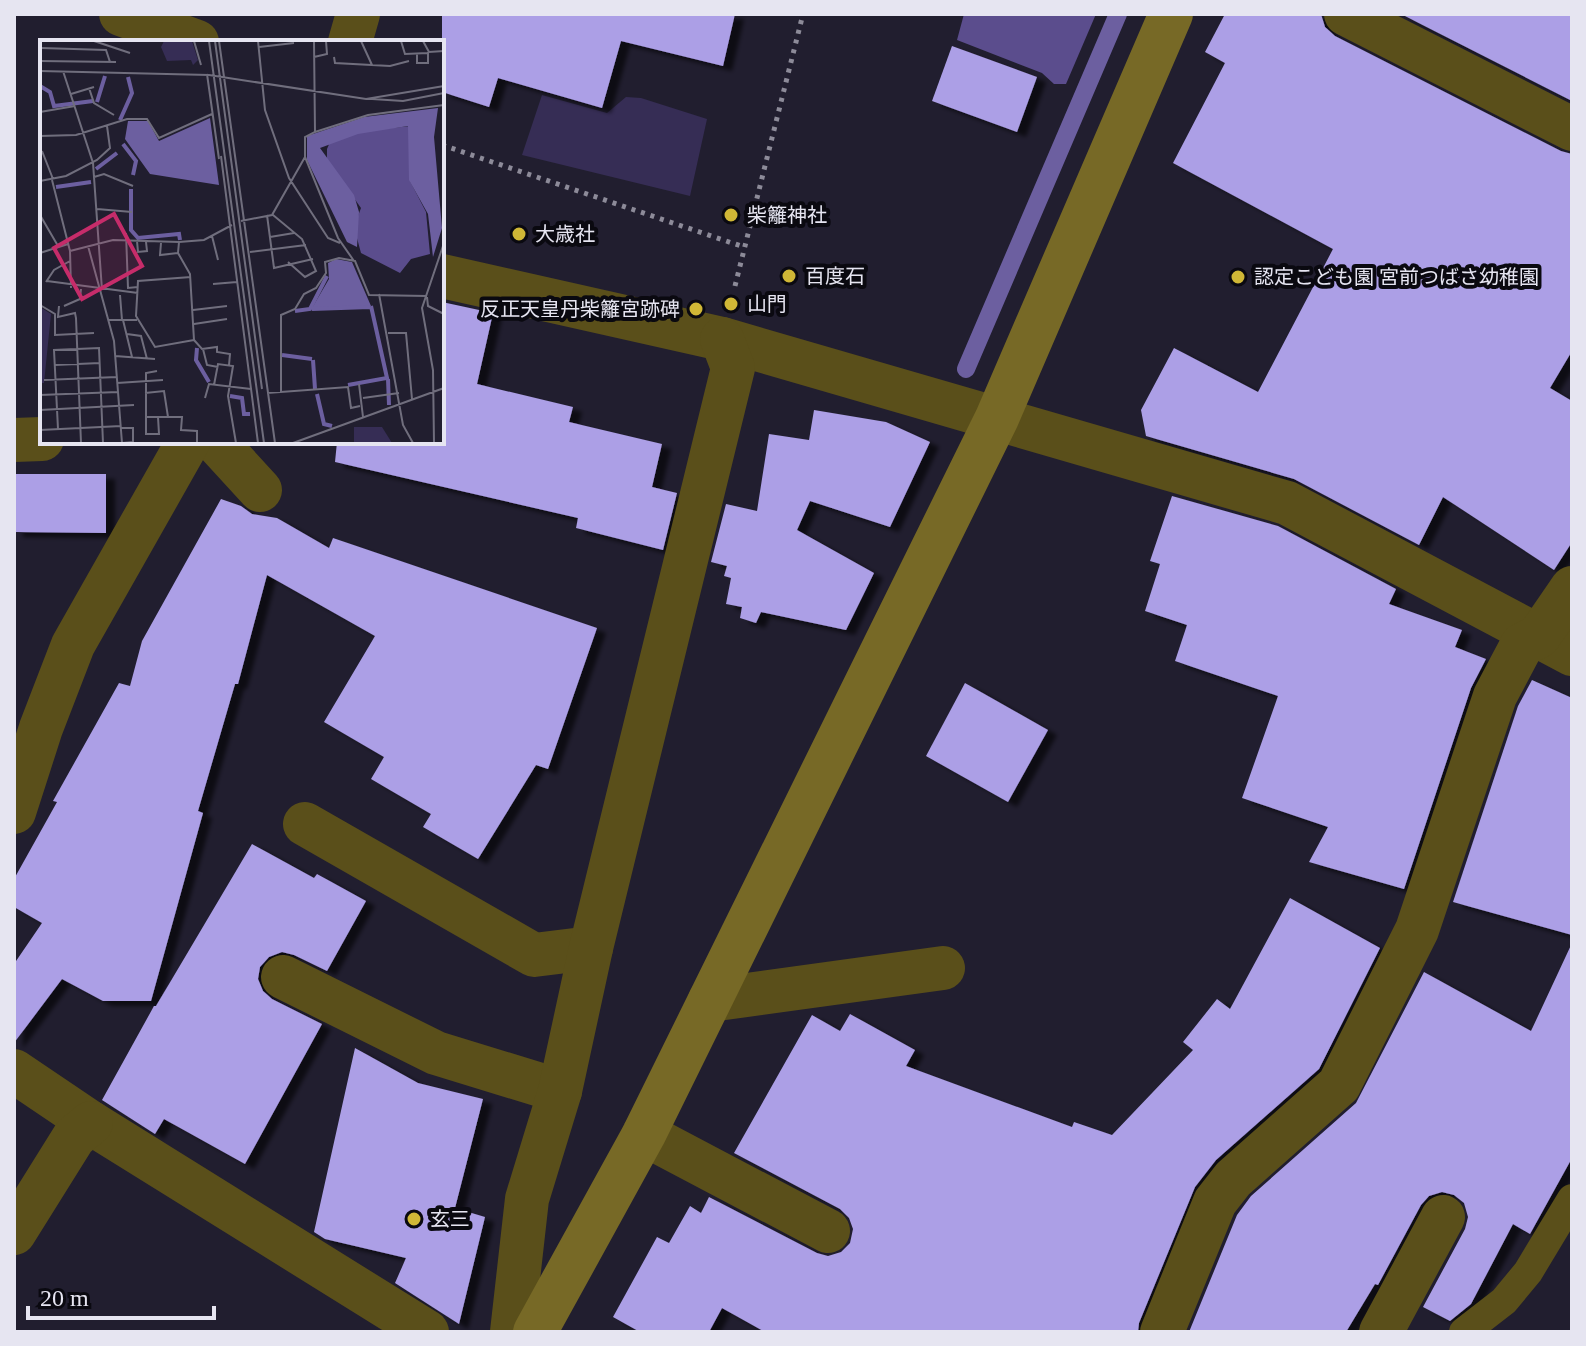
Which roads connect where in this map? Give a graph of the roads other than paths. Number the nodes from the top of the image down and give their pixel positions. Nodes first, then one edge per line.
1 (121, 14) edge
2 (358, 14) edge
3 (1171, 14) edge
4 (1346, 14) edge
5 (192, 40) edge
6 (351, 40) edge
7 (1572, 129) edge
8 (444, 276) edge
9 (722, 339) junction
10 (997, 418) junction
11 (40, 439) edge
12 (14, 440) edge
13 (187, 444) edge
14 (218, 444) edge
15 (260, 490) dead end
16 (1572, 588) edge
17 (1556, 645) edge
18 (27, 723) edge
19 (14, 812) edge
20 (305, 824) dead end
21 (591, 948) junction
22 (943, 968) dead end
23 (283, 977) dead end
24 (710, 1000) junction
25 (14, 1071) edge
26 (560, 1091) junction
27 (91, 1123) junction
28 (644, 1134) junction
29 (1572, 1199) edge
30 (1443, 1217) dead end
31 (828, 1231) dead end
32 (14, 1233) edge
33 (427, 1332) edge
34 (512, 1332) edge
35 (535, 1332) edge
36 (1162, 1332) edge
37 (1381, 1332) edge
38 (1464, 1332) edge

1 - 5 street
2 - 6 street
3 - 10 street
4 - 7 street
8 - 9 street
9 - 10 street
9 - 21 street
10 - 17 street
10 - 24 street
11 - 12 street
13 - 18 street
14 - 15 street
16 - 17 street
17 - 36 street
18 - 19 street
20 - 21 street
21 - 26 street
22 - 24 street
23 - 26 street
24 - 28 street
25 - 27 street
26 - 34 street
27 - 32 street
27 - 33 street
28 - 31 street
28 - 35 street
29 - 38 lane
30 - 37 street

